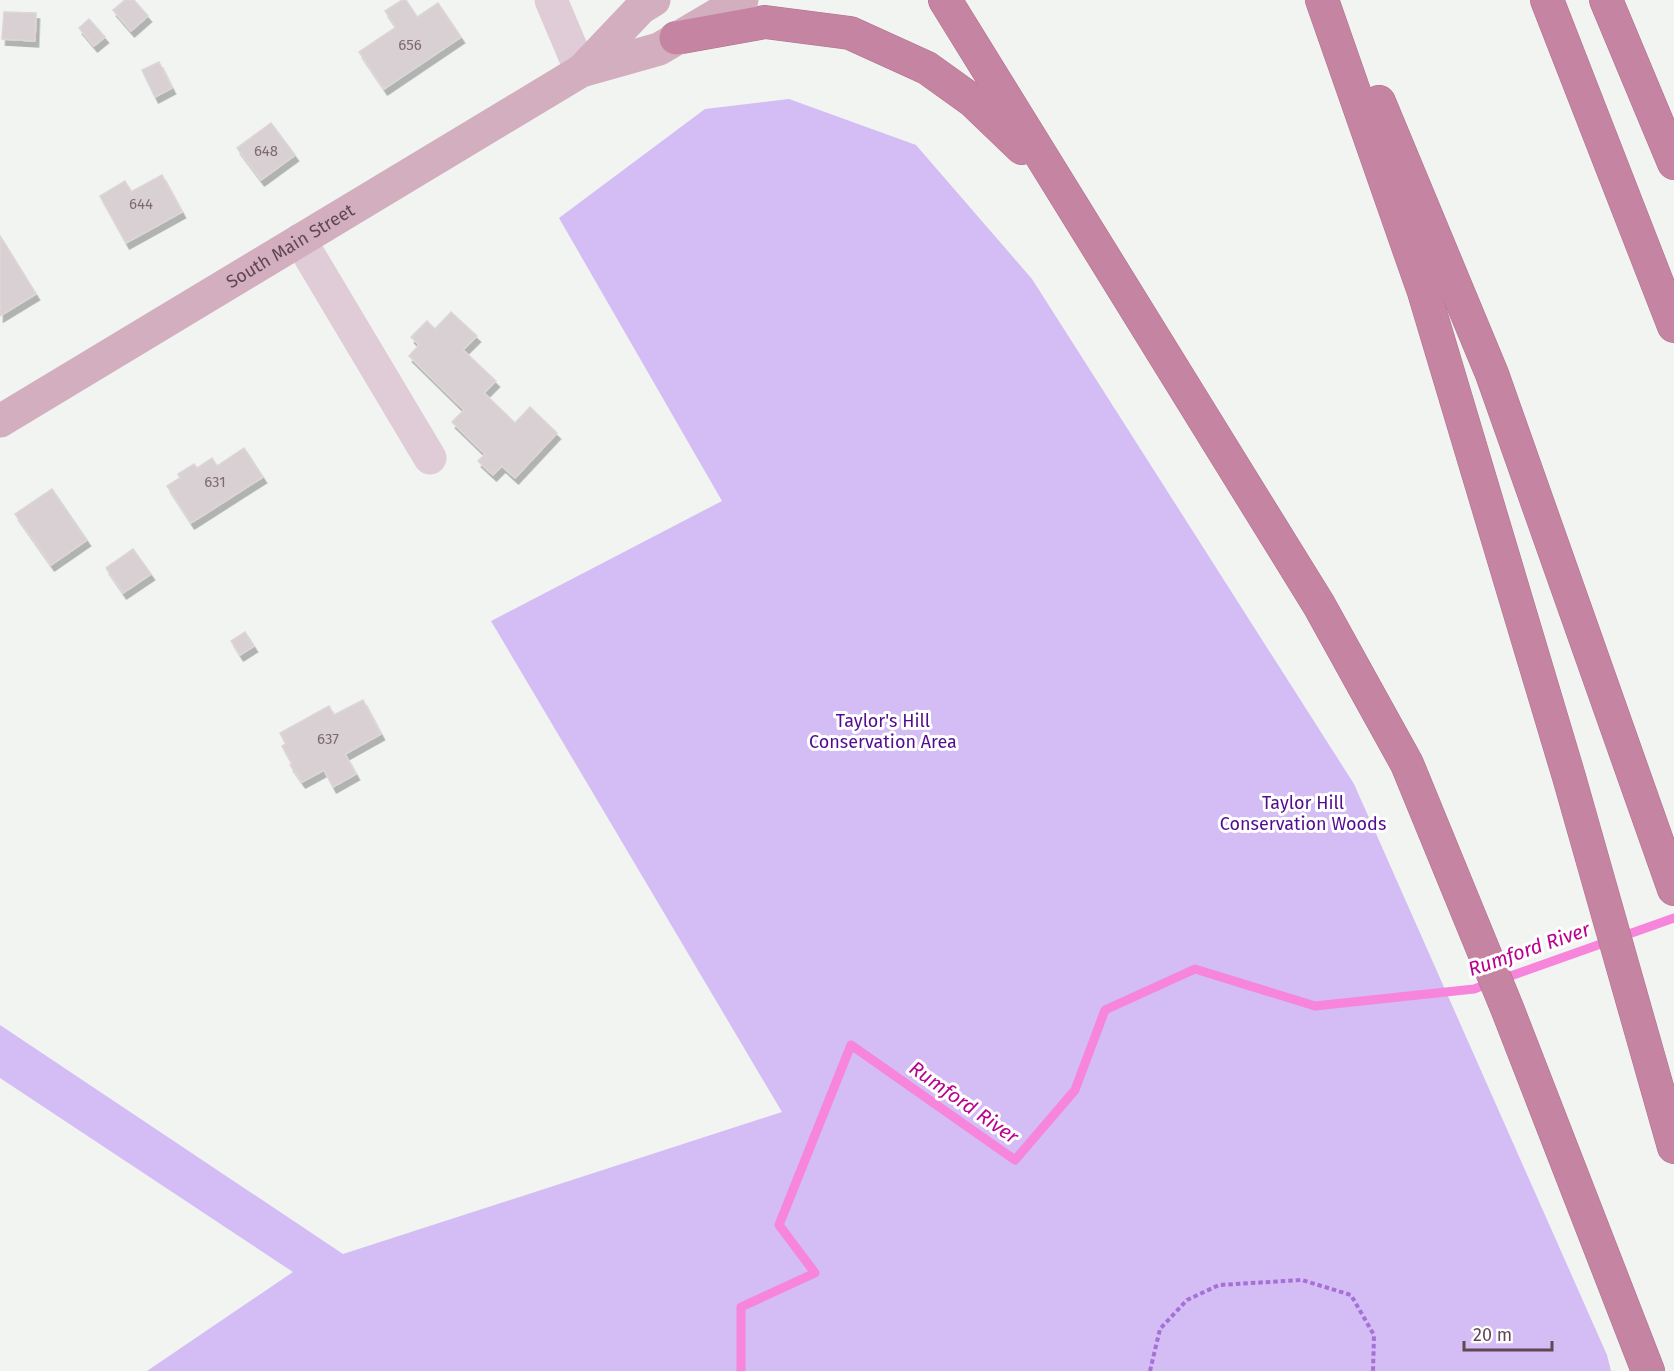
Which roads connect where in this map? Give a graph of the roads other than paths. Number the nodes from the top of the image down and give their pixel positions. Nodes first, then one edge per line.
1 (551, 0) edge
2 (654, 0) edge
3 (742, 0) edge
4 (945, 0) edge
5 (1322, 0) edge
6 (1337, 0) edge
7 (1547, 0) edge
8 (1606, 0) edge
9 (676, 38) junction
10 (581, 71) junction
11 (1674, 163) edge
12 (1081, 220) junction
13 (300, 240) junction
14 (1674, 326) edge
15 (0, 421) edge
16 (430, 458) dead end
17 (1672, 882) edge
18 (1674, 1147) edge
19 (1648, 1371) edge

1 - 10 street
2 - 10 main road, South Main Street
3 - 9 main road, South Main Street
4 - 12 highway
5 - 18 highway
6 - 17 highway
7 - 14 highway
8 - 11 highway
9 - 10 main road, South Main Street
9 - 12 highway
10 - 13 main road, South Main Street
12 - 19 highway
13 - 15 main road, South Main Street
13 - 16 street

